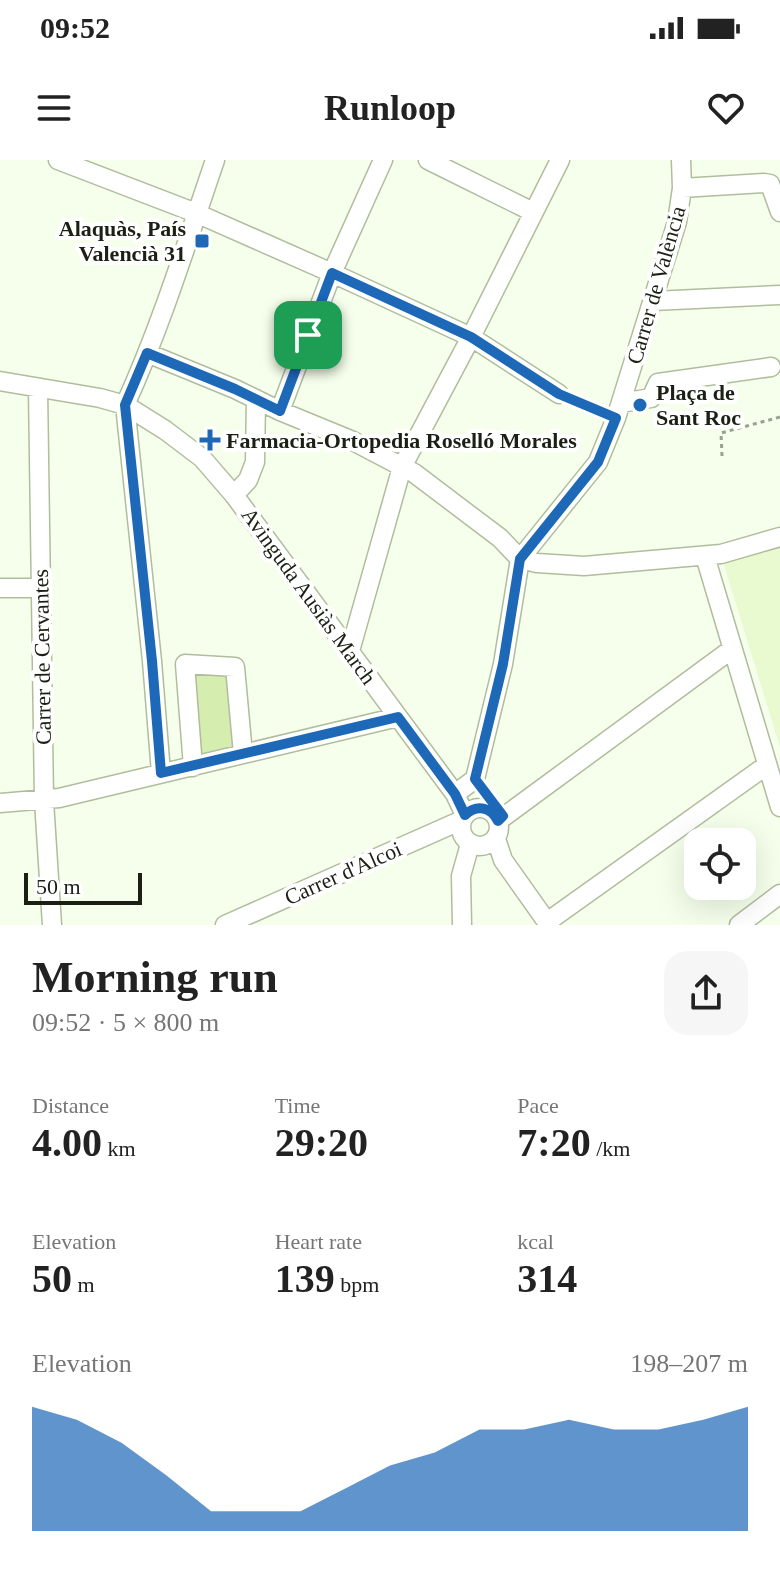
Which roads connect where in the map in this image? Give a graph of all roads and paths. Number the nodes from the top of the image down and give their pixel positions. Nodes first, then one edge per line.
1 (58, 160) edge
2 (215, 160) edge
3 (383, 160) edge
4 (428, 160) edge
5 (560, 160) edge
6 (681, 160) edge
7 (682, 188) junction
8 (533, 212) junction
9 (780, 212) edge
10 (196, 213) junction
11 (332, 273) junction
12 (780, 295) edge
13 (653, 301) junction
14 (471, 337) junction
15 (147, 353) junction
16 (771, 367) dead end
17 (0, 381) edge
18 (38, 388) junction
19 (559, 394) joint
20 (256, 399) junction
21 (125, 405) junction
22 (280, 411) junction
23 (618, 411) junction
24 (780, 417) edge
25 (722, 456) dead end
26 (402, 467) junction
27 (234, 495) junction
28 (780, 537) edge
29 (705, 556) junction
30 (520, 559) junction
31 (0, 588) edge
32 (40, 588) junction
33 (732, 649) junction
34 (350, 651) junction
35 (398, 717) junction
36 (243, 754) junction
37 (767, 765) junction
38 (193, 767) junction
39 (161, 773) junction
40 (475, 779) junction
41 (455, 794) junction
42 (44, 801) junction
43 (0, 803) edge
44 (780, 807) edge
45 (464, 818) junction
46 (499, 825) junction
47 (470, 844) junction
48 (780, 894) edge
49 (548, 924) edge
50 (52, 925) edge
51 (225, 925) edge
52 (462, 925) edge
53 (739, 925) edge

1 - 10 street
2 - 10 street
3 - 11 street
4 - 8 street
5 - 8 street
6 - 7 street, Carrer de València
7 - 9 street
7 - 13 street, Carrer de València
8 - 14 street
10 - 11 street
10 - 15 street
11 - 14 street
11 - 22 street
12 - 13 street
13 - 23 street, Carrer de València
14 - 19 street
14 - 26 street
15 - 20 street
15 - 21 street
16 - 23 street
17 - 18 street, Avinguda Ausiàs March
18 - 21 street, Avinguda Ausiàs March
18 - 32 street, Carrer de Cervantes
19 - 23 path
20 - 22 street
20 - 27 street, Avinguda Ausiàs March
21 - 27 street, Avinguda Ausiàs March
21 - 39 street
22 - 26 street
23 - 30 street, Carrer de València
24 - 25 path
26 - 30 street
26 - 34 street
27 - 34 street, Avinguda Ausiàs March
28 - 29 street
29 - 30 street
29 - 33 street
30 - 40 street, Carrer de València
31 - 32 street
32 - 42 street, Carrer de Cervantes
33 - 37 street
33 - 46 street
34 - 35 street, Avinguda Ausiàs March
35 - 36 street
35 - 41 street, Avinguda Ausiàs March
36 - 38 street
36 - 38 street
37 - 44 street
37 - 49 street
38 - 39 street
39 - 42 street
40 - 41 street
40 - 46 street
41 - 45 street, Avinguda Ausiàs March
42 - 43 street
42 - 50 street, Carrer de Cervantes
45 - 46 street
45 - 47 street, Avinguda Ausiàs March
45 - 51 street, Carrer d'Alcoi
46 - 47 street
46 - 49 street
47 - 52 street
48 - 53 street

